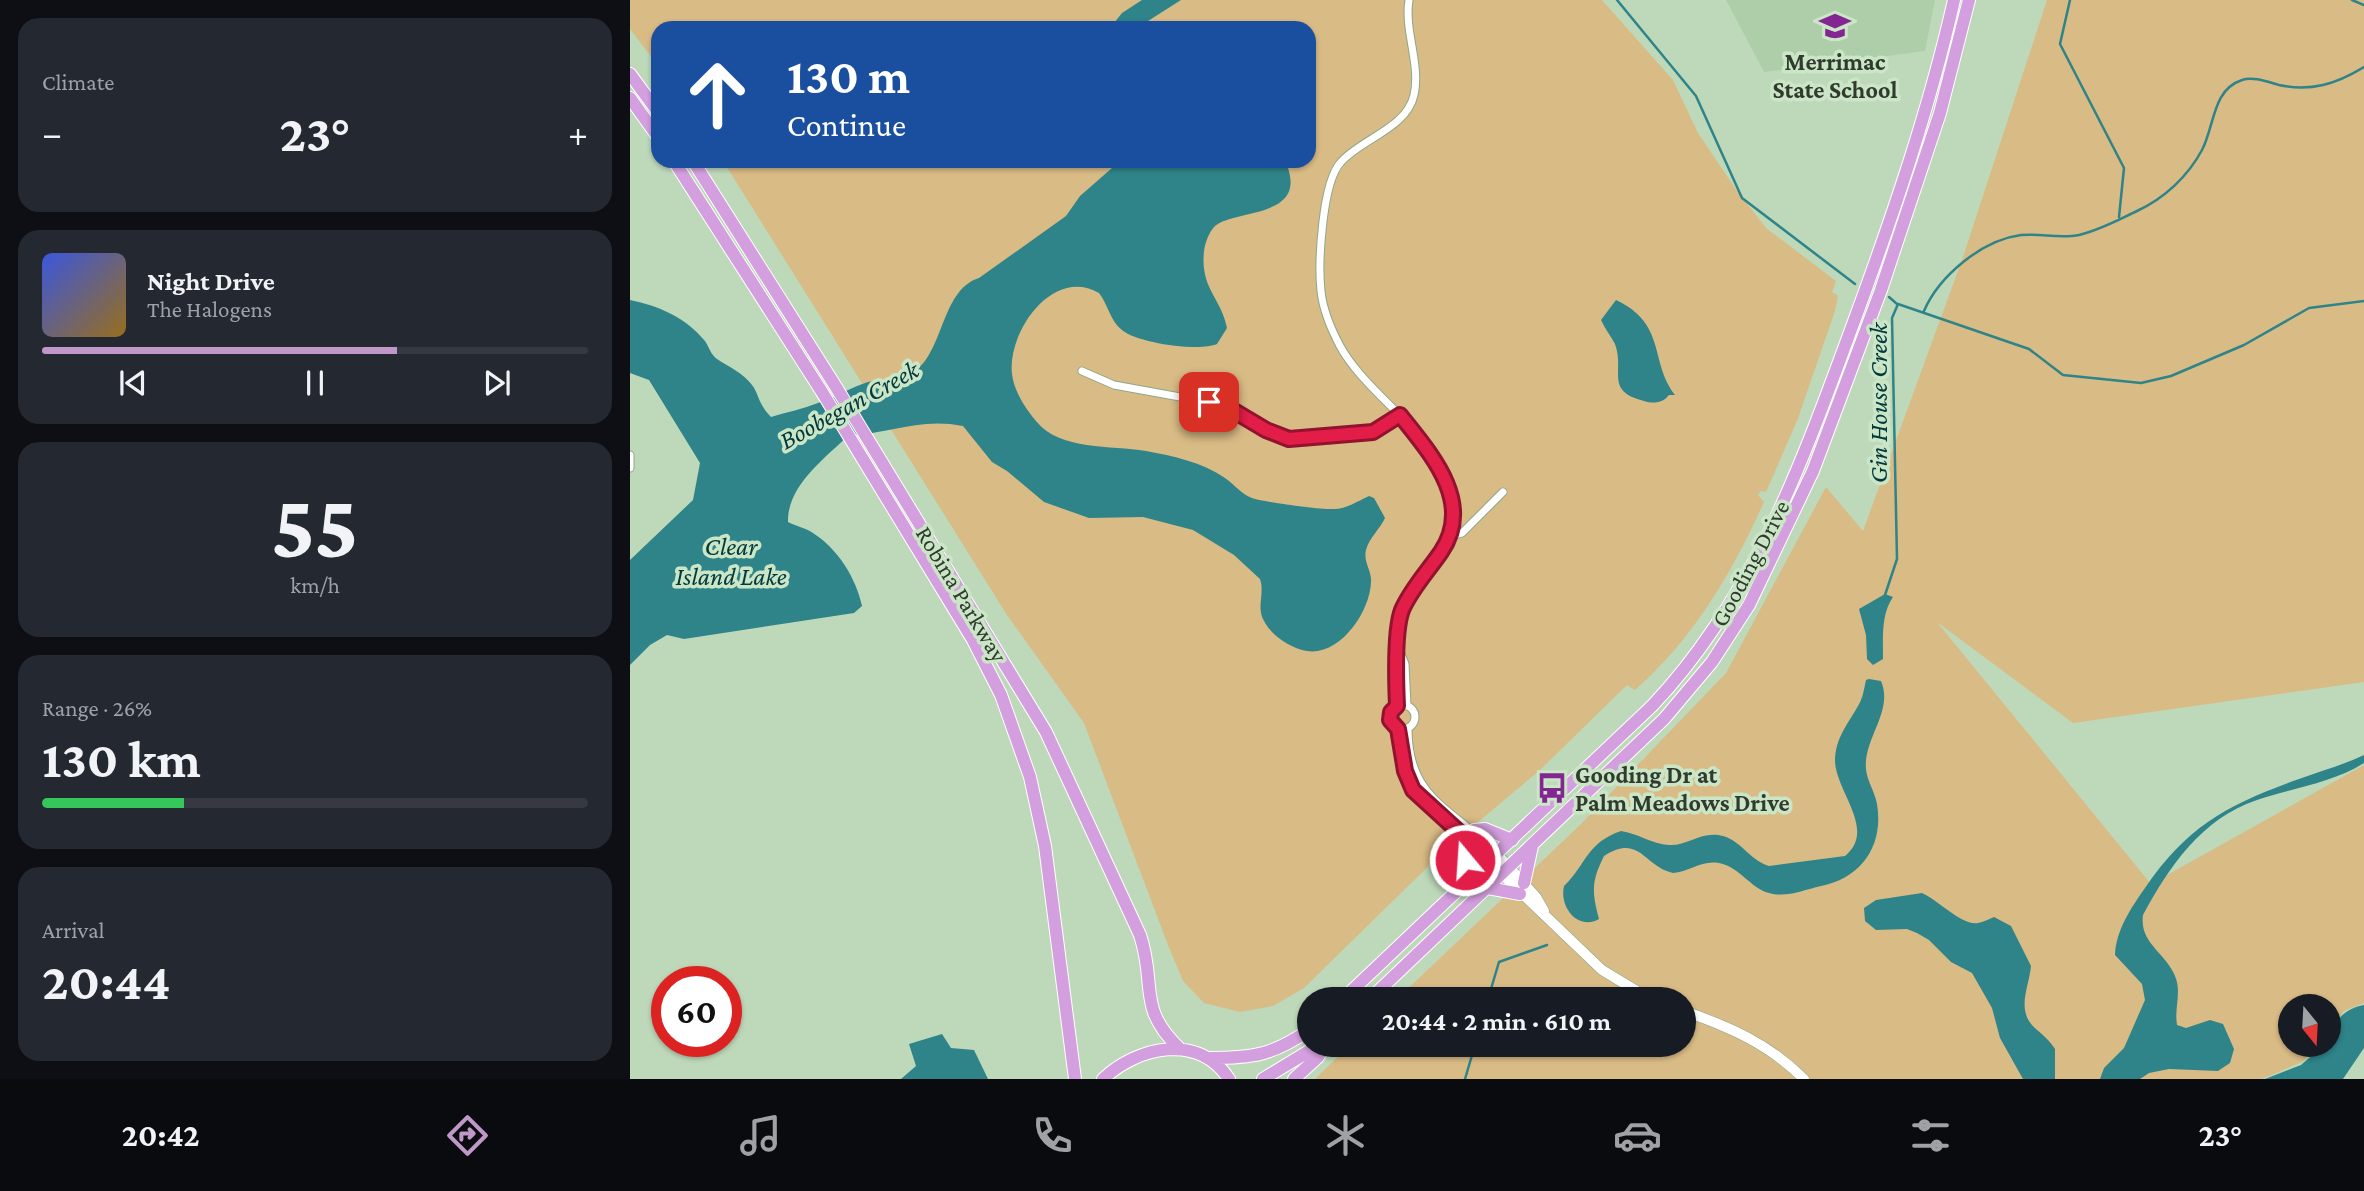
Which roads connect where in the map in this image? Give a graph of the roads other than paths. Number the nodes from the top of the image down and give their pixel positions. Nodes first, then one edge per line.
1 (1409, 0) edge
2 (1954, 0) edge
3 (1969, 0) edge
4 (630, 74) edge
5 (630, 98) edge
6 (651, 102) edge
7 (651, 127) edge
8 (678, 168) edge
9 (696, 168) edge
10 (1082, 371) dead end
11 (1400, 415) junction
12 (630, 455) edge
13 (630, 468) edge
14 (1503, 492) dead end
15 (1450, 536) junction
16 (1399, 648) junction
17 (1397, 706) junction
18 (1407, 706) junction
19 (1398, 729) junction
20 (1408, 729) junction
21 (1474, 830) junction
22 (1459, 832) junction
23 (1512, 840) junction
24 (1532, 846) junction
25 (1493, 858) junction
26 (1505, 871) junction
27 (1463, 886) junction
28 (1488, 887) junction
29 (1522, 889) junction
30 (1356, 987) edge
31 (1383, 987) edge
32 (1630, 987) edge
33 (1696, 1016) edge
34 (1297, 1037) edge
35 (1180, 1049) junction
36 (1299, 1057) edge
37 (1314, 1057) edge
38 (1210, 1058) junction
39 (1075, 1079) edge
40 (1103, 1079) edge
41 (1229, 1079) edge
42 (1263, 1079) edge
43 (1294, 1079) edge
44 (1804, 1079) edge

1 - 11 street
2 - 23 main road, Gooding Drive
3 - 24 main road, Gooding Drive
4 - 6 main road
5 - 7 main road
8 - 39 main road, Robina Parkway
9 - 35 main road, Robina Parkway
10 - 11 street
11 - 15 street
12 - 13 street
14 - 15 street
15 - 16 street
16 - 17 street
16 - 18 street
17 - 18 street
17 - 19 street
18 - 20 street
19 - 20 street
19 - 22 street
20 - 21 street
21 - 23 main road
21 - 25 street
22 - 25 street
22 - 27 main road
23 - 25 main road, Gooding Drive
24 - 26 main road, Gooding Drive
24 - 29 main road
25 - 26 street
25 - 27 main road, Gooding Drive
26 - 28 main road, Gooding Drive
26 - 29 street
27 - 30 main road, Gooding Drive
28 - 29 main road
28 - 31 main road, Gooding Drive
29 - 32 street
33 - 44 street
34 - 38 main road
35 - 38 main road
35 - 40 main road
36 - 42 main road
37 - 43 main road
38 - 41 main road

